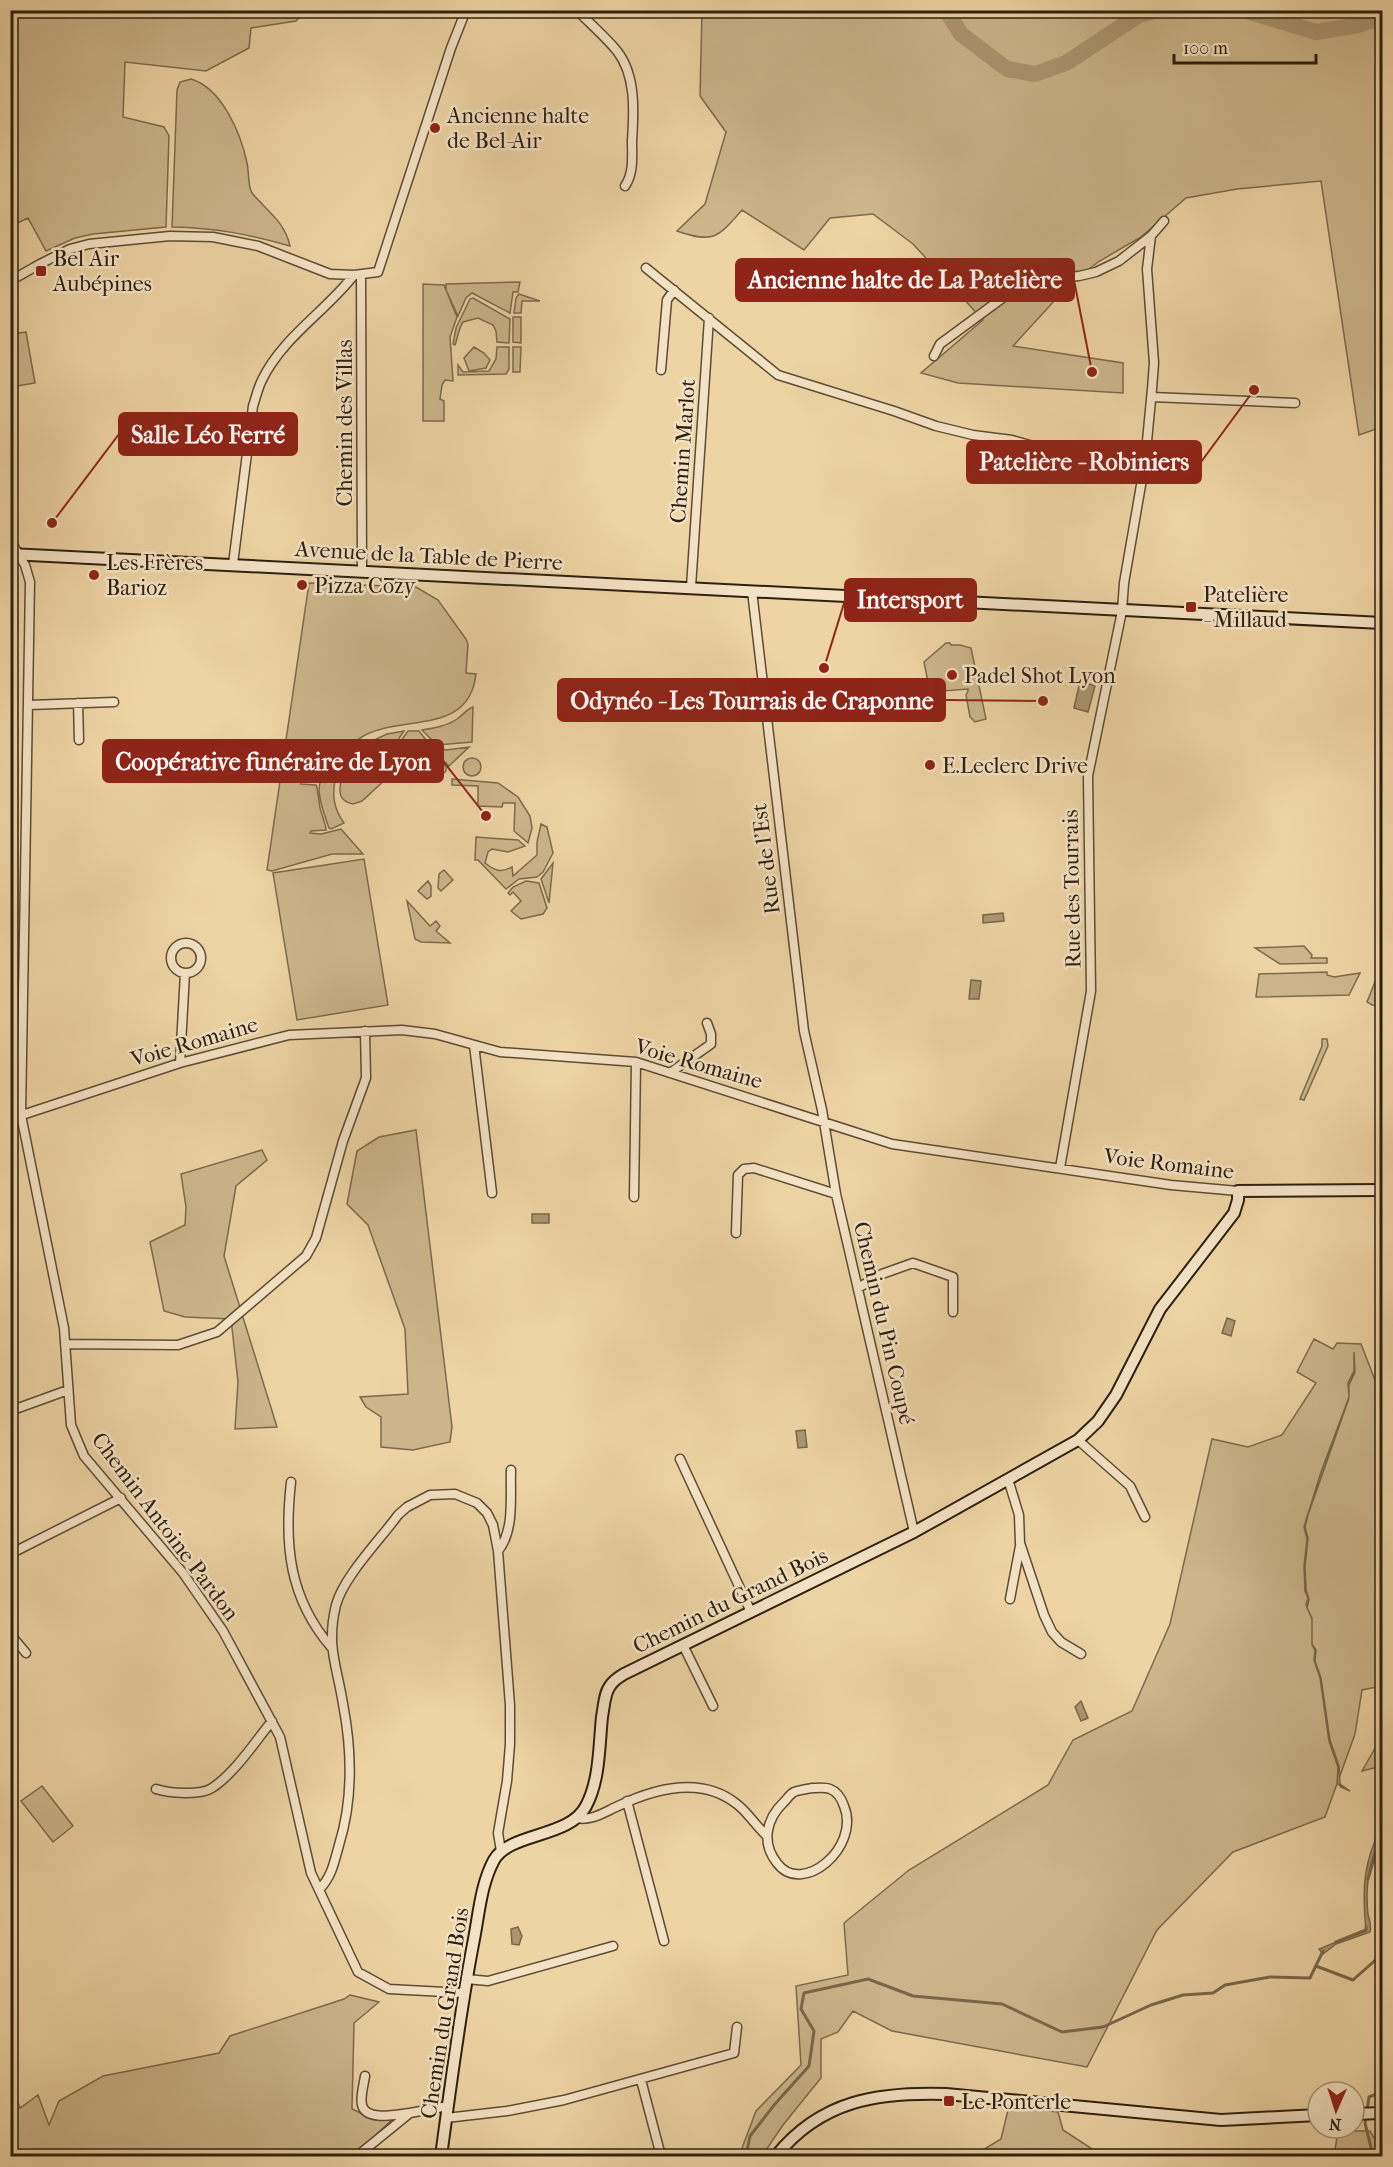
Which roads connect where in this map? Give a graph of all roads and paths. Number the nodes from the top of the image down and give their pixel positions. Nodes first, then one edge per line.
1 (466, 10) edge
2 (577, 10) edge
3 (625, 186) dead end
4 (1164, 221) dead end
5 (1151, 236) junction
6 (646, 268) dead end
7 (358, 275) junction
8 (10, 281) edge
9 (674, 290) junction
10 (709, 318) junction
11 (934, 356) dead end
12 (661, 370) dead end
13 (1152, 393) junction
14 (1295, 402) dead end
15 (1145, 462) junction
16 (10, 540) edge
17 (15, 554) edge
18 (233, 564) junction
19 (363, 571) junction
20 (691, 587) junction
21 (752, 591) junction
22 (1122, 611) junction
23 (1383, 623) edge
24 (114, 702) dead end
25 (78, 703) junction
26 (29, 705) junction
27 (79, 740) dead end
28 (185, 973) dead end
29 (707, 1023) dead end
30 (365, 1031) junction
31 (474, 1045) junction
32 (636, 1062) junction
33 (180, 1063) junction
34 (670, 1073) junction
35 (21, 1115) junction
36 (10, 1119) edge
37 (824, 1121) junction
38 (1060, 1168) junction
39 (1383, 1190) edge
40 (1238, 1191) junction
41 (492, 1193) dead end
42 (836, 1194) junction
43 (634, 1197) dead end
44 (736, 1233) dead end
45 (858, 1288) junction
46 (953, 1312) dead end
47 (65, 1344) junction
48 (68, 1390) junction
49 (10, 1411) edge
50 (1078, 1440) junction
51 (680, 1460) dead end
52 (511, 1470) dead end
53 (1008, 1479) junction
54 (291, 1482) dead end
55 (121, 1498) junction
56 (1145, 1517) dead end
57 (914, 1532) junction
58 (1020, 1543) junction
59 (498, 1551) junction
60 (10, 1554) edge
61 (1010, 1599) dead end
62 (751, 1612) junction
63 (10, 1634) edge
64 (683, 1645) junction
65 (331, 1647) junction
66 (26, 1653) dead end
67 (1081, 1654) dead end
68 (713, 1706) dead end
69 (272, 1721) junction
70 (156, 1789) dead end
71 (627, 1802) junction
72 (577, 1818) junction
73 (766, 1836) junction
74 (501, 1851) junction
75 (319, 1890) junction
76 (664, 1941) dead end
77 (613, 1946) dead end
78 (466, 1979) junction
79 (463, 1993) junction
80 (737, 2027) dead end
81 (365, 2076) dead end
82 (642, 2080) junction
83 (448, 2106) junction
84 (410, 2113) junction
85 (1383, 2113) edge
86 (1366, 2114) edge
87 (1306, 2116) edge
88 (446, 2118) junction
89 (361, 2157) edge
90 (441, 2157) edge
91 (662, 2157) edge
92 (776, 2157) edge

1 - 7 street
2 - 3 street
4 - 5 street
5 - 11 street
5 - 13 street, Rue des Tourrais
6 - 9 street
7 - 8 street
7 - 18 street
7 - 19 street, Chemin des Villas
9 - 10 street
9 - 12 street
10 - 15 street
10 - 20 street, Chemin Marlot
13 - 14 street
13 - 15 street, Rue des Tourrais
15 - 22 street, Rue des Tourrais
16 - 17 street, Chemin Antoine Pardon
17 - 18 main road, Avenue de la Table de Pierre
17 - 26 street, Chemin Antoine Pardon
18 - 19 main road, Avenue de la Table de Pierre
19 - 20 main road, Avenue de la Table de Pierre
20 - 21 main road, Avenue de la Table de Pierre
21 - 22 main road, Avenue de la Table de Pierre
21 - 37 street, Rue de l'Est
22 - 23 main road, Avenue de la Table de Pierre
22 - 38 street, Rue des Tourrais
24 - 25 street
25 - 26 street
25 - 27 street
26 - 35 street, Chemin Antoine Pardon
28 - 33 street
29 - 34 street
30 - 31 street, Voie Romaine
30 - 33 street, Voie Romaine
30 - 47 street
31 - 32 street, Voie Romaine
31 - 41 street
32 - 34 street, Voie Romaine
32 - 43 street
33 - 35 street, Voie Romaine
34 - 37 street, Voie Romaine
35 - 36 street, Voie Romaine
35 - 47 street, Chemin Antoine Pardon
37 - 38 street, Voie Romaine
37 - 42 street, Chemin du Pin Coupé
38 - 40 street, Voie Romaine
39 - 40 main road, Voie Romaine
40 - 50 main road, Chemin du Grand Bois
42 - 44 street
42 - 45 street, Chemin du Pin Coupé
45 - 46 street
45 - 57 street, Chemin du Pin Coupé
47 - 48 street, Chemin Antoine Pardon
48 - 49 street
48 - 55 street, Chemin Antoine Pardon
50 - 53 main road, Chemin du Grand Bois
50 - 56 street
51 - 62 street
52 - 59 street
53 - 57 main road, Chemin du Grand Bois
53 - 58 street
54 - 65 street
55 - 60 street
55 - 69 street, Chemin Antoine Pardon
57 - 62 main road, Chemin du Grand Bois
58 - 61 street
58 - 67 street
59 - 65 street
59 - 74 street
62 - 64 main road, Chemin du Grand Bois
63 - 66 street
64 - 68 street
64 - 72 main road, Chemin du Grand Bois
65 - 75 street
69 - 70 street
69 - 75 street, Chemin Antoine Pardon
71 - 72 street
71 - 73 street
71 - 76 street
72 - 74 main road
73 - 73 street
74 - 78 main road, Chemin du Grand Bois
75 - 79 street, Chemin Antoine Pardon
77 - 78 street
78 - 79 main road, Chemin du Grand Bois
79 - 83 main road, Chemin du Grand Bois
80 - 82 street
81 - 84 street
82 - 88 street
82 - 91 street
83 - 84 street
83 - 88 main road, Chemin du Grand Bois
84 - 89 street
85 - 86 main road
87 - 92 main road
88 - 90 main road, Chemin du Grand Bois

